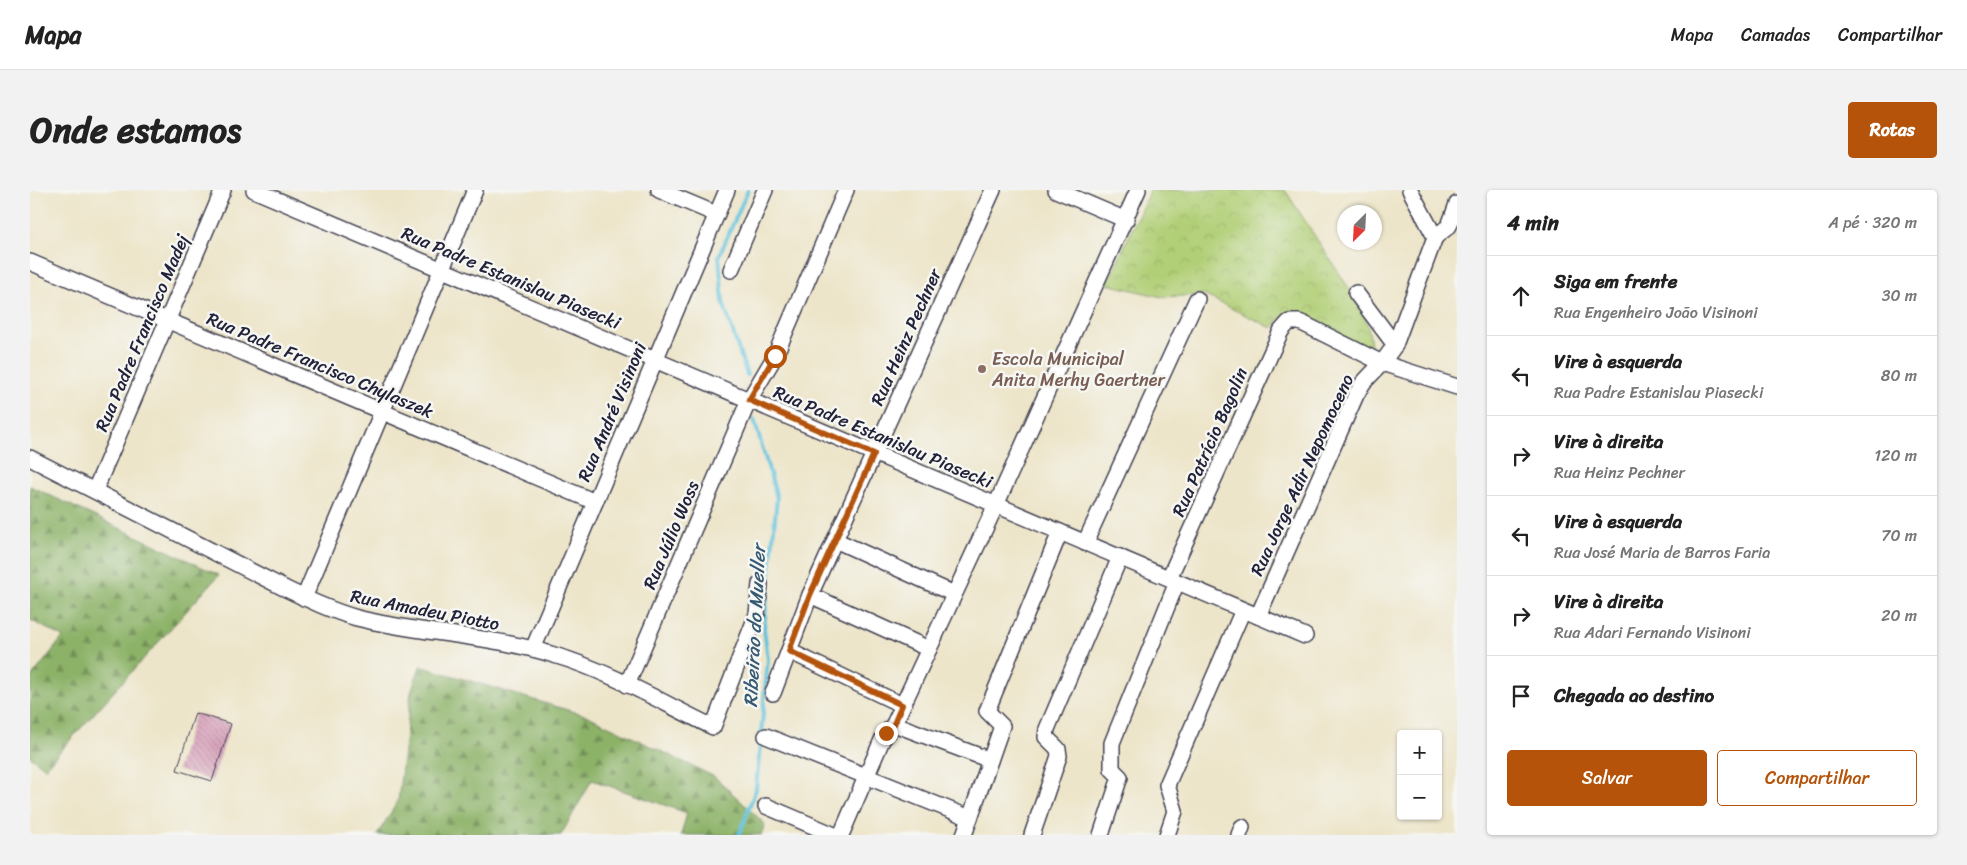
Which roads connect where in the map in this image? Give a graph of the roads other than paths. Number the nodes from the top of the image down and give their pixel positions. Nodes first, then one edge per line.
1 (223, 190) edge
2 (254, 190) edge
3 (475, 190) edge
4 (659, 190) edge
5 (726, 190) edge
6 (765, 190) edge
7 (846, 190) edge
8 (993, 190) edge
9 (1056, 190) edge
10 (1138, 190) edge
11 (1410, 190) edge
12 (1457, 204) edge
13 (716, 214) junction
14 (1126, 220) junction
15 (1435, 237) junction
16 (30, 262) edge
17 (442, 270) junction
18 (731, 270) dead end
19 (1356, 293) dead end
20 (1197, 300) dead end
21 (167, 320) junction
22 (1395, 345) junction
23 (655, 360) junction
24 (1382, 363) junction
25 (1457, 388) edge
26 (749, 400) junction
27 (382, 412) junction
28 (874, 454) junction
29 (30, 458) edge
30 (95, 490) junction
31 (595, 502) junction
32 (996, 505) junction
33 (1060, 532) junction
34 (835, 540) junction
35 (1085, 543) junction
36 (1120, 557) junction
37 (1173, 580) junction
38 (760, 584) dead end
39 (954, 594) junction
40 (810, 595) junction
41 (304, 598) junction
42 (1243, 610) junction
43 (1258, 616) junction
44 (1305, 636) dead end
45 (533, 649) junction
46 (928, 649) junction
47 (789, 651) junction
48 (628, 685) junction
49 (773, 693) dead end
50 (902, 705) junction
51 (894, 724) junction
52 (766, 736) dead end
53 (990, 760) junction
54 (867, 775) junction
55 (766, 806) dead end
56 (970, 818) junction
57 (834, 835) edge
58 (841, 835) edge
59 (964, 835) edge
60 (1032, 835) edge
61 (1101, 835) edge
62 (1167, 835) edge

1 - 21 street, Rua Padre Francisco Madej
2 - 17 street, Rua Padre Estanislau Piasecki
3 - 17 street
4 - 13 street
5 - 13 street, Rua André Visinoni
6 - 18 street
7 - 26 street, Rua Júlio Woss
8 - 28 street, Rua Heinz Pechner
9 - 14 street
10 - 14 street
11 - 15 street
12 - 15 street
13 - 23 street, Rua André Visinoni
14 - 32 street
15 - 22 street, Rua Jorge Adir Nepomoceno
16 - 21 street, Rua Padre Francisco Chylaszek
17 - 23 street, Rua Padre Estanislau Piasecki
17 - 27 street
19 - 22 street
20 - 35 street
21 - 27 street, Rua Padre Francisco Chylaszek
21 - 30 street, Rua Padre Francisco Madej
22 - 24 street, Rua Jorge Adir Nepomoceno
23 - 26 street, Rua Padre Estanislau Piasecki
23 - 31 street, Rua André Visinoni
24 - 25 street
24 - 37 street, Rua Patrício Bagolin
24 - 43 street, Rua Jorge Adir Nepomoceno
26 - 28 street, Rua Padre Estanislau Piasecki
26 - 48 street, Rua Júlio Woss
27 - 31 street, Rua Padre Francisco Chylaszek
27 - 41 street
28 - 32 street, Rua Padre Estanislau Piasecki
28 - 34 street, Rua Heinz Pechner
29 - 30 street, Rua Amadeu Piotto
30 - 41 street, Rua Amadeu Piotto
31 - 45 street, Rua André Visinoni
32 - 33 street, Rua Padre Estanislau Piasecki
32 - 39 street
33 - 35 street, Rua Padre Estanislau Piasecki
33 - 53 street
34 - 39 street
34 - 40 street, Rua Heinz Pechner
35 - 36 street, Rua Padre Estanislau Piasecki
36 - 37 street, Rua Padre Estanislau Piasecki
36 - 60 street
37 - 42 street, Rua Padre Estanislau Piasecki
37 - 61 street, Rua Patrício Bagolin
38 - 48 street, Rua Amadeu Piotto
39 - 46 street
40 - 46 street
40 - 47 street, Rua Heinz Pechner
41 - 45 street, Rua Amadeu Piotto
42 - 43 street, Rua Padre Estanislau Piasecki
42 - 62 street
43 - 44 street, Rua Padre Estanislau Piasecki
45 - 48 street, Rua Amadeu Piotto
46 - 50 street
47 - 49 street, Rua Heinz Pechner
47 - 50 street
50 - 51 street
51 - 53 street
51 - 54 street
52 - 54 street
53 - 56 street
54 - 56 street
54 - 58 street
55 - 57 street
56 - 59 street

